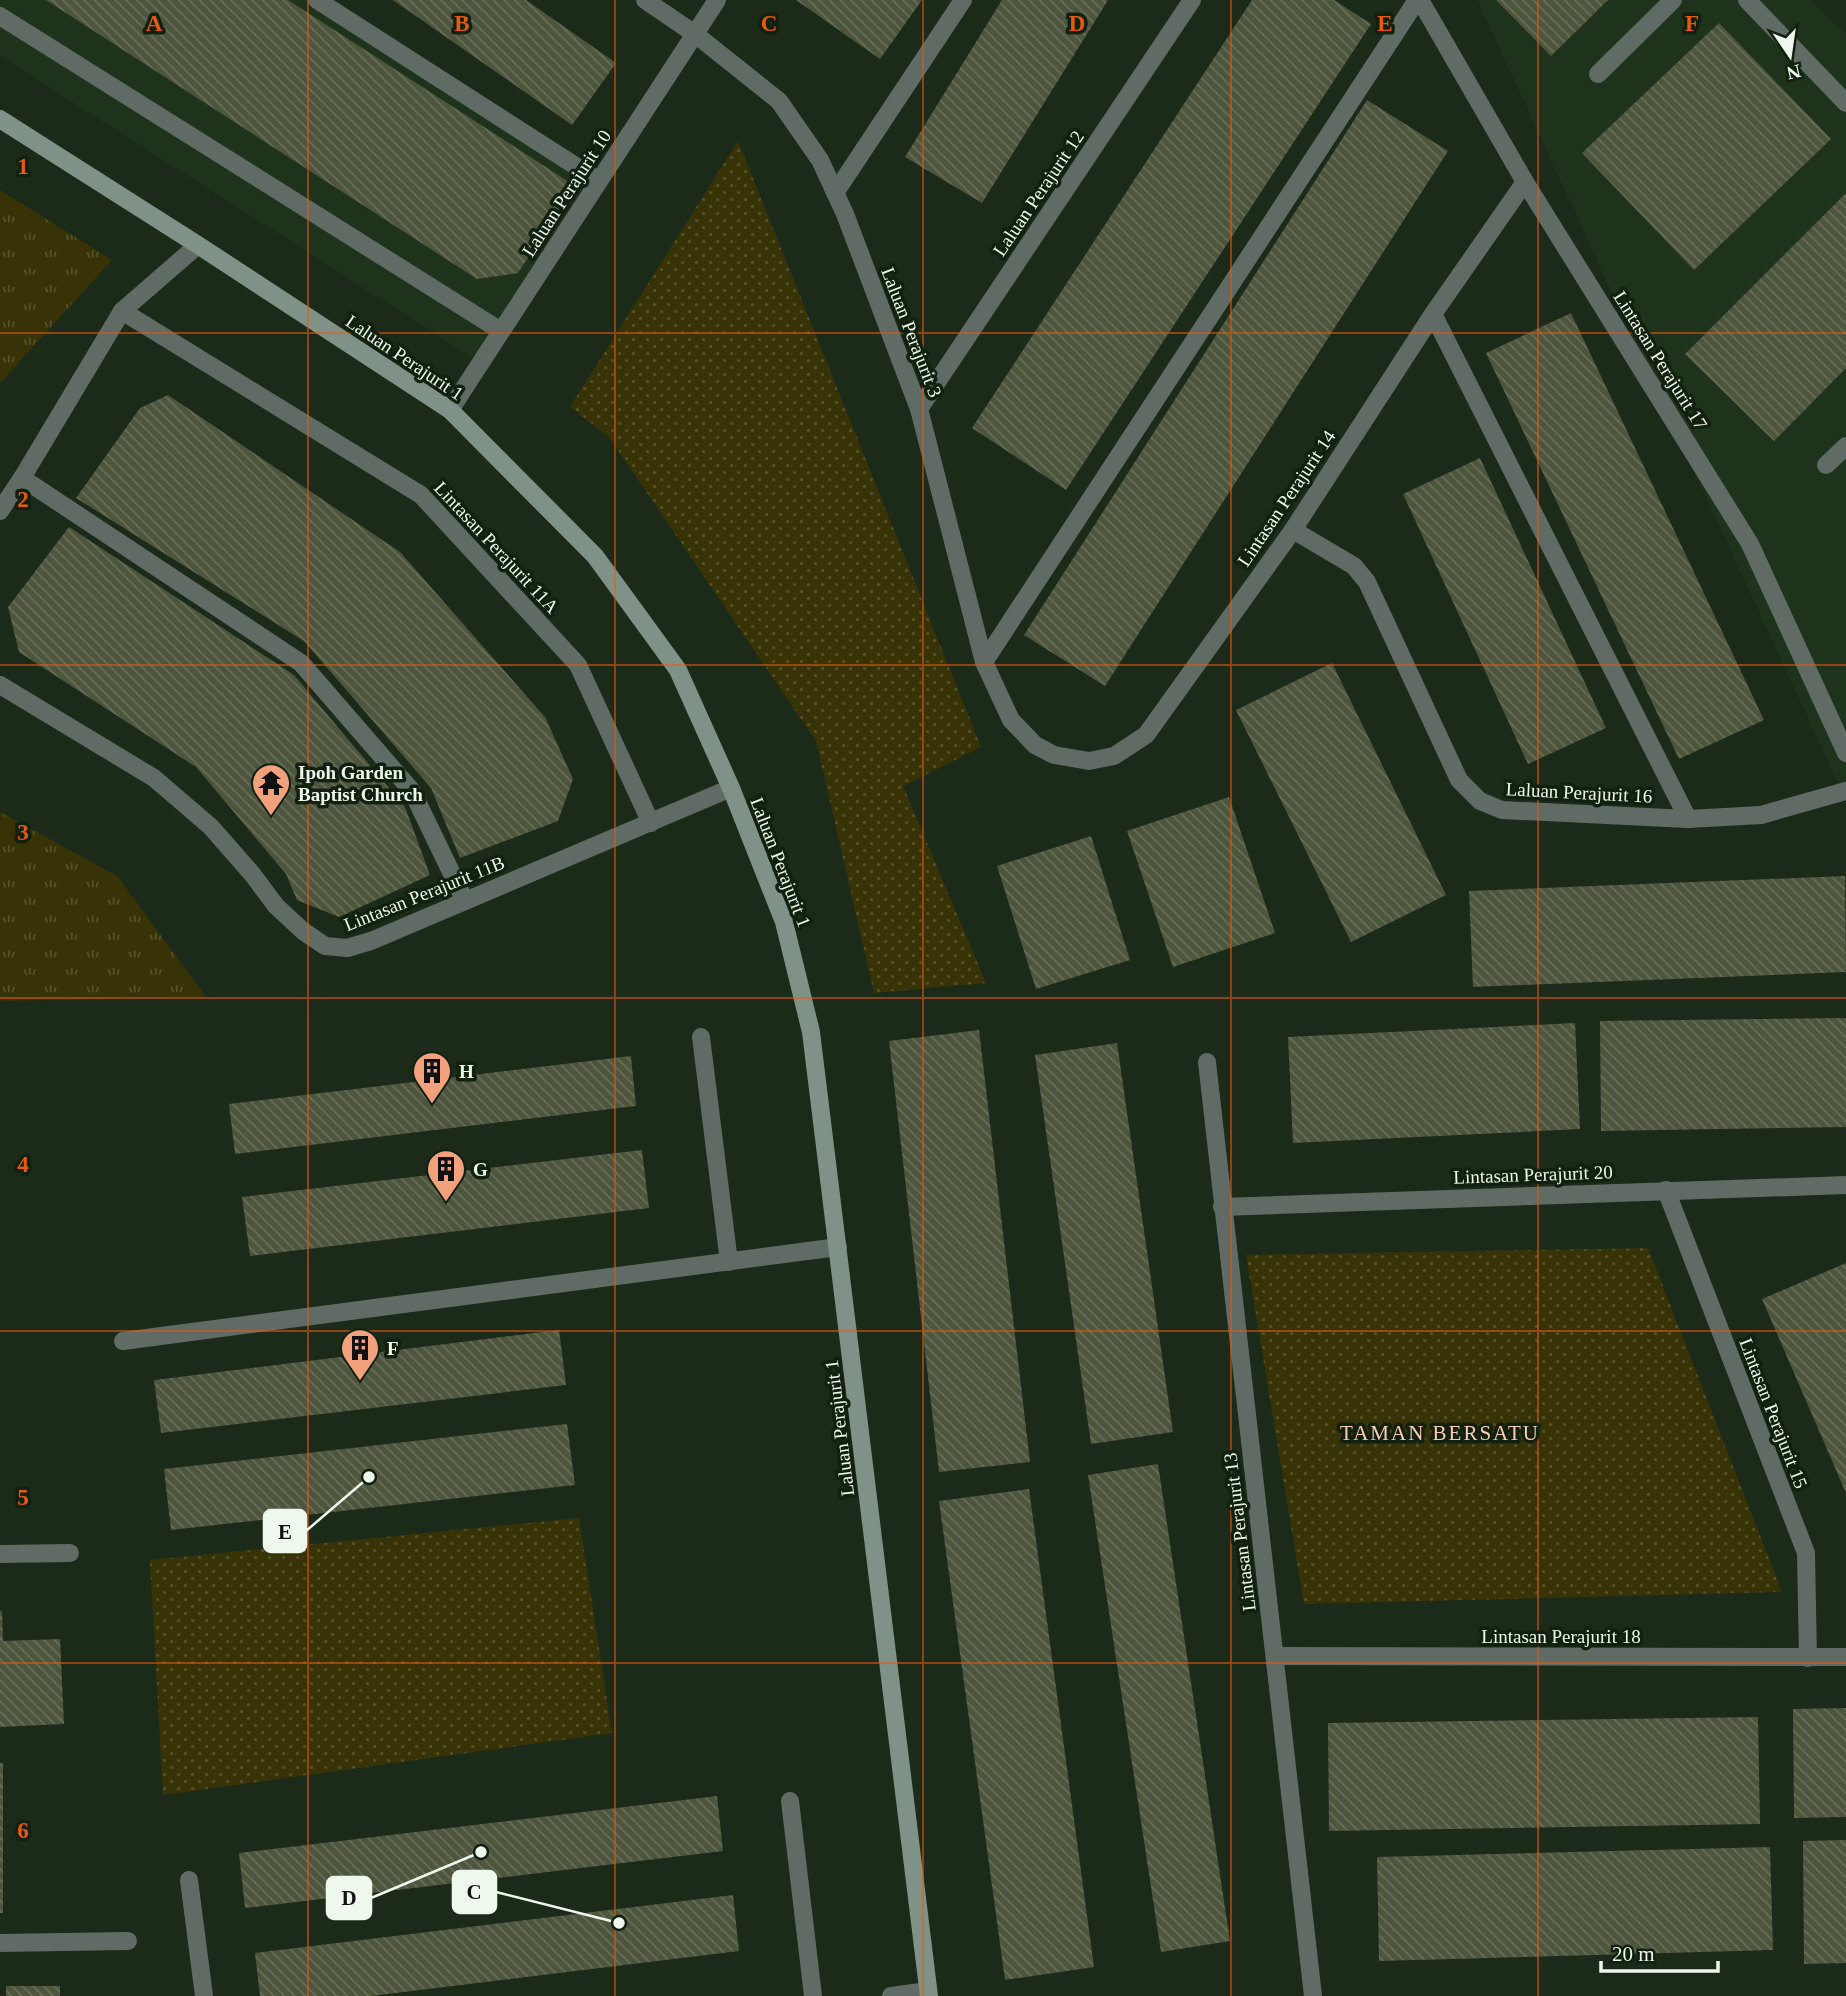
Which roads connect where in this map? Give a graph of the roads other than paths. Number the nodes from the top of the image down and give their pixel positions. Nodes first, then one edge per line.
1 (317, 0) edge
2 (645, 0) edge
3 (717, 0) edge
4 (963, 0) edge
5 (1192, 0) edge
6 (1419, 0) edge
7 (1673, 0) edge
8 (1746, 0) edge
9 (0, 16) edge
10 (695, 34) junction
11 (1598, 74) dead end
12 (1846, 103) edge
13 (0, 119) edge
14 (599, 181) junction
15 (1525, 182) junction
16 (835, 193) junction
17 (198, 245) junction
18 (122, 311) junction
19 (1433, 314) junction
20 (501, 331) junction
21 (919, 409) junction
22 (450, 410) junction
23 (1846, 446) edge
24 (1826, 465) dead end
25 (22, 478) junction
26 (0, 511) edge
27 (1293, 530) junction
28 (984, 662) junction
29 (0, 685) edge
30 (1035, 745) joint
31 (1846, 753) edge
32 (731, 788) junction
33 (1846, 790) edge
34 (1688, 819) junction
35 (651, 823) junction
36 (465, 901) junction
37 (701, 1037) dead end
38 (1206, 1062) dead end
39 (1846, 1185) edge
40 (1666, 1190) junction
41 (1222, 1207) junction
42 (838, 1247) junction
43 (729, 1262) junction
44 (123, 1340) dead end
45 (70, 1553) dead end
46 (0, 1554) edge
47 (1275, 1656) junction
48 (1846, 1657) edge
49 (1808, 1658) junction
50 (790, 1801) dead end
51 (190, 1880) dead end
52 (128, 1941) dead end
53 (0, 1943) edge
54 (929, 1994) edge
55 (204, 1996) edge
56 (813, 1996) edge
57 (891, 1996) edge
58 (1313, 1996) edge

1 - 14 street
2 - 10 street, Laluan Perajurit 3
3 - 10 street, Laluan Perajurit 10
4 - 16 street
5 - 21 street, Laluan Perajurit 12
6 - 15 street, Lintasan Perajurit 17
6 - 28 street
7 - 11 street
8 - 12 street
9 - 20 street
10 - 14 street, Laluan Perajurit 10
10 - 16 street, Laluan Perajurit 3
13 - 17 street, Laluan Perajurit 1
14 - 20 street, Laluan Perajurit 10
15 - 19 street, Lintasan Perajurit 14
15 - 31 street, Lintasan Perajurit 17
16 - 21 street, Laluan Perajurit 3
17 - 18 street
17 - 22 street, Laluan Perajurit 1
18 - 25 street
18 - 35 street, Lintasan Perajurit 11A
19 - 27 street, Lintasan Perajurit 14
19 - 34 street
20 - 22 street, Laluan Perajurit 10
21 - 28 street, Laluan Perajurit 3
22 - 32 street, Laluan Perajurit 1
23 - 24 street
25 - 26 street
25 - 36 street
27 - 30 street, Lintasan Perajurit 14
27 - 34 street, Laluan Perajurit 16
28 - 30 street, Laluan Perajurit 3
29 - 36 street, Lintasan Perajurit 11B
32 - 35 street, Lintasan Perajurit 11B
32 - 42 street, Laluan Perajurit 1
33 - 34 street, Laluan Perajurit 16
35 - 36 street, Lintasan Perajurit 11B
37 - 43 street
38 - 41 street, Lintasan Perajurit 13
39 - 40 street, Lintasan Perajurit 20
40 - 41 street, Lintasan Perajurit 20
40 - 49 street, Lintasan Perajurit 15
41 - 47 street, Lintasan Perajurit 13
42 - 43 street
42 - 54 street, Laluan Perajurit 1
43 - 44 street
45 - 46 street
47 - 49 street, Lintasan Perajurit 18
47 - 58 street, Lintasan Perajurit 13
48 - 49 street, Lintasan Perajurit 18
50 - 56 street
51 - 55 street
52 - 53 street
54 - 57 street

